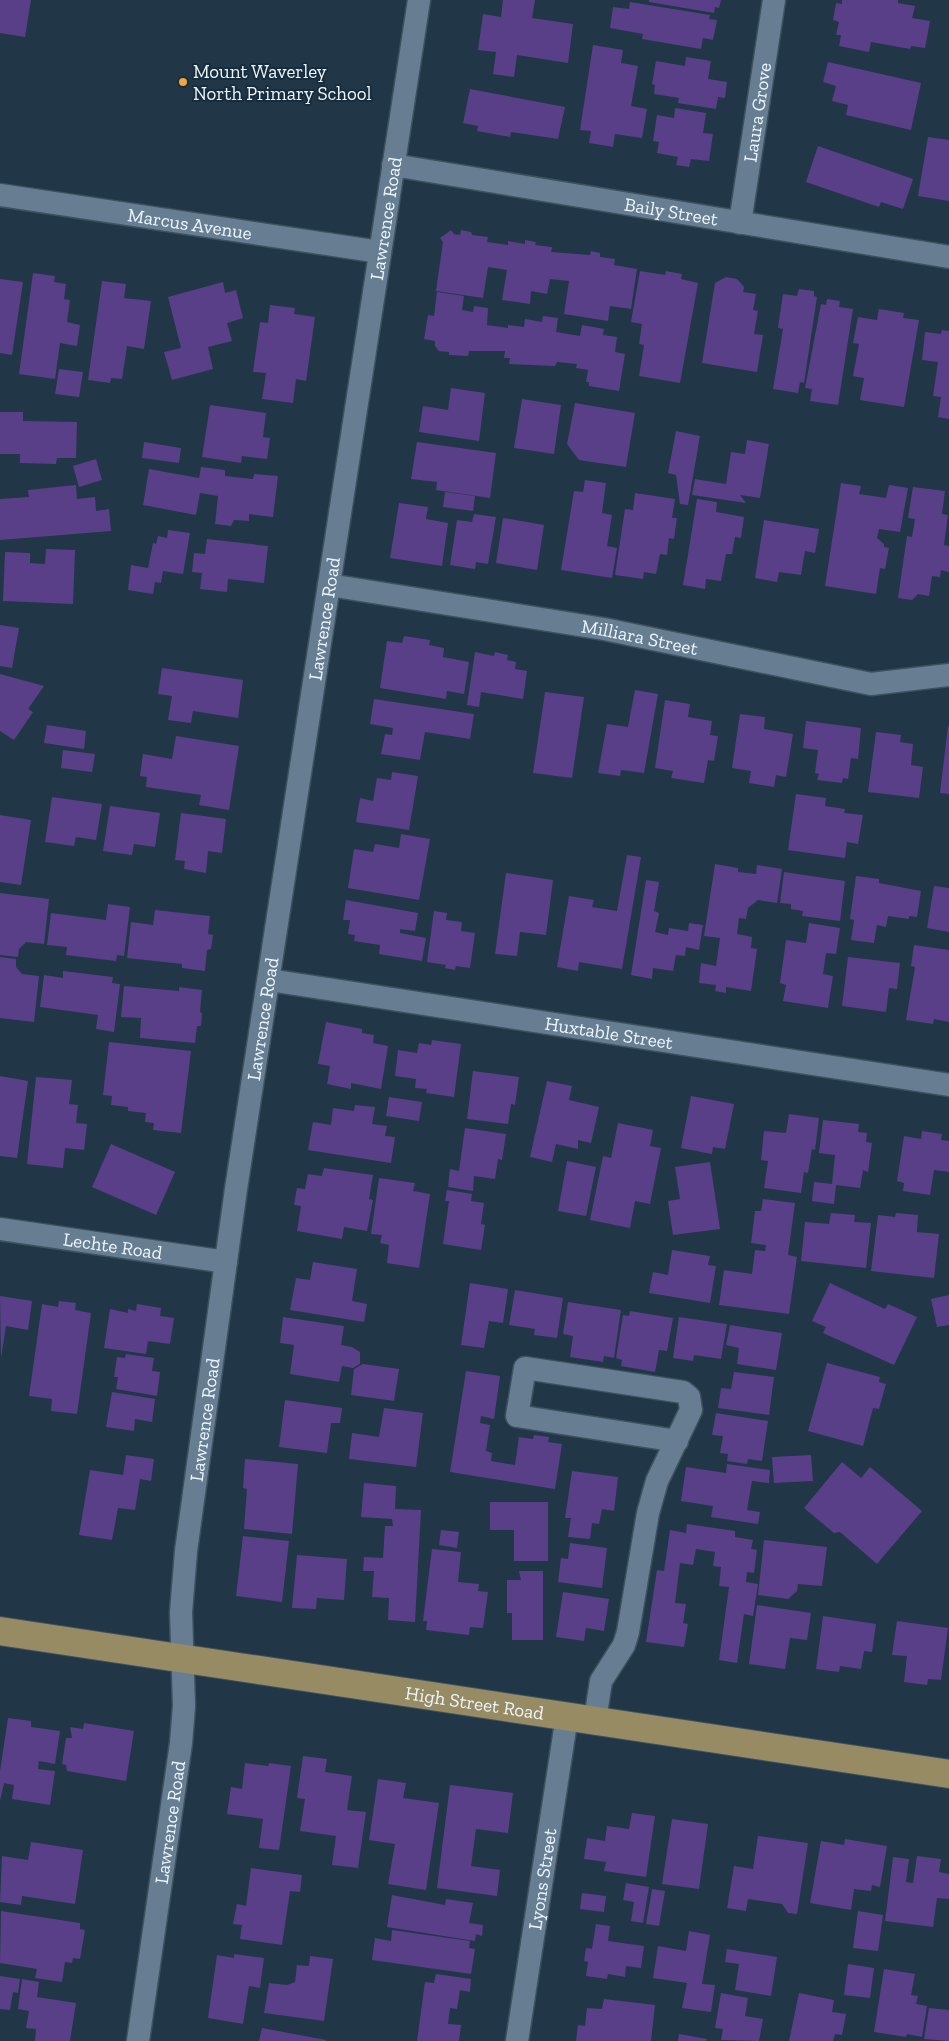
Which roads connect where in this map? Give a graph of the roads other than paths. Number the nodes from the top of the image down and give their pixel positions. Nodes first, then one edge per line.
1 (419, 0) edge
2 (774, 0) edge
3 (393, 165) junction
4 (0, 195) edge
5 (740, 223) junction
6 (380, 252) junction
7 (949, 257) edge
8 (329, 585) junction
9 (949, 674) edge
10 (269, 980) junction
11 (949, 1085) edge
12 (0, 1229) edge
13 (226, 1262) junction
14 (677, 1441) junction
15 (0, 1631) edge
16 (181, 1658) junction
17 (567, 1716) junction
18 (595, 1720) junction
19 (949, 1774) edge
20 (138, 2041) edge
21 (517, 2041) edge

1 - 3 street, Lawrence Road
2 - 5 street, Laura Grove
3 - 5 street, Baily Street
3 - 6 street, Lawrence Road
4 - 6 street, Marcus Avenue
5 - 7 street, Baily Street
6 - 8 street, Lawrence Road
8 - 9 street, Milliara Street
8 - 10 street, Lawrence Road
10 - 11 street, Huxtable Street
10 - 13 street, Lawrence Road
12 - 13 street, Lechte Road
13 - 16 street, Lawrence Road
14 - 14 street
14 - 18 street
15 - 16 main road, High Street Road
16 - 17 main road, High Street Road
16 - 20 street, Lawrence Road
17 - 18 main road, High Street Road
17 - 21 street, Lyons Street
18 - 19 main road, High Street Road

